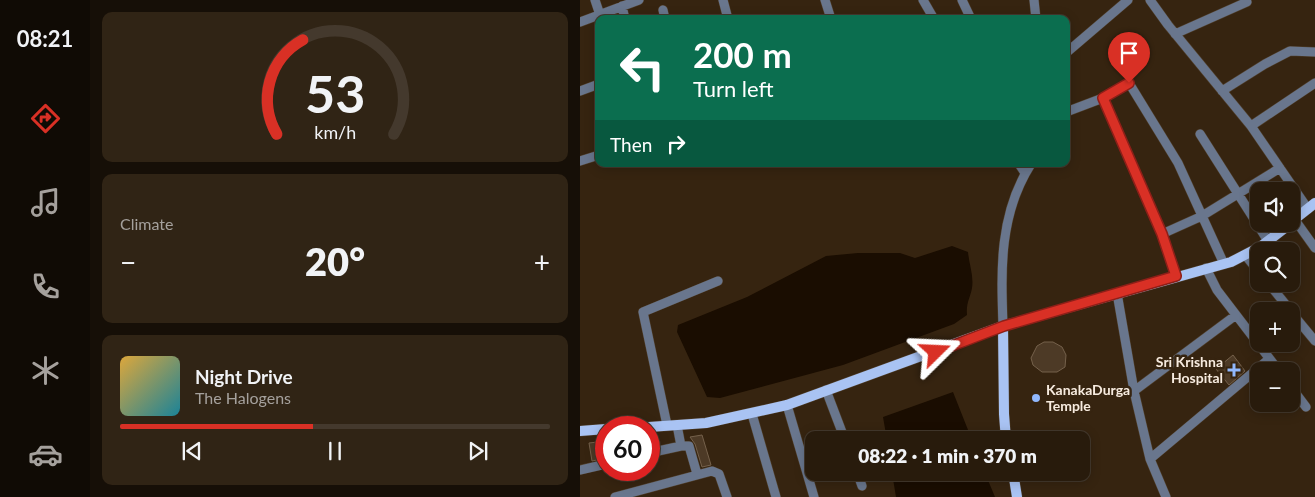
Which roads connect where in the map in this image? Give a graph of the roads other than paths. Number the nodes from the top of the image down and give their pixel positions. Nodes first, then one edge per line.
1 (595, 0) edge
2 (639, 0) edge
3 (723, 0) edge
4 (825, 0) edge
5 (923, 0) edge
6 (962, 0) edge
7 (1034, 0) edge
8 (1128, 0) edge
9 (1150, 0) edge
10 (1247, 2) dead end
11 (622, 6) junction
12 (600, 15) joint
13 (624, 15) edge
14 (727, 15) edge
15 (830, 15) edge
16 (932, 15) edge
17 (969, 15) edge
18 (1036, 15) edge
19 (595, 17) edge
20 (580, 22) edge
21 (1175, 34) junction
22 (1070, 50) edge
23 (1315, 52) edge
24 (1315, 83) edge
25 (595, 85) edge
26 (580, 91) edge
27 (1222, 91) junction
28 (1103, 98) junction
29 (1070, 110) edge
30 (1251, 126) junction
31 (1200, 134) dead end
32 (595, 156) edge
33 (580, 161) edge
34 (1020, 167) edge
35 (1028, 167) edge
36 (1280, 168) junction
37 (1025, 173) junction
38 (1240, 193) junction
39 (1312, 206) edge
40 (1202, 216) junction
41 (1300, 216) edge
42 (1300, 231) edge
43 (1279, 232) edge
44 (1162, 234) junction
45 (1268, 241) junction
46 (1315, 248) edge
47 (1245, 254) junction
48 (1250, 260) edge
49 (1224, 264) junction
50 (1206, 268) junction
51 (1176, 276) junction
52 (718, 281) dead end
53 (1117, 292) junction
54 (1275, 292) edge
55 (1283, 302) edge
56 (1236, 315) junction
57 (1300, 323) edge
58 (1004, 326) junction
59 (1315, 341) edge
60 (1270, 359) junction
61 (1272, 362) edge
62 (826, 390) junction
63 (1134, 391) junction
64 (1300, 399) edge
65 (787, 405) junction
66 (1306, 407) dead end
67 (752, 414) junction
68 (672, 425) junction
69 (660, 426) edge
70 (595, 430) edge
71 (580, 431) edge
72 (842, 431) edge
73 (1005, 431) edge
74 (681, 446) junction
75 (660, 451) edge
76 (1150, 459) junction
77 (595, 467) edge
78 (580, 470) edge
79 (697, 474) junction
80 (860, 481) edge
81 (1014, 481) edge
82 (862, 486) dead end
83 (643, 493) edge
84 (614, 497) edge
85 (727, 497) edge
86 (776, 497) edge
87 (814, 497) edge
88 (1017, 497) edge
89 (1166, 497) edge

1 - 12 street
2 - 11 street
3 - 14 street
4 - 15 street
5 - 16 street
6 - 17 street
7 - 18 street
8 - 22 street
9 - 21 street
10 - 21 street
11 - 12 street
11 - 13 street
19 - 20 street
21 - 27 street
23 - 27 street
24 - 30 street
25 - 26 street
27 - 30 street
28 - 29 street
28 - 40 street
28 - 44 street
30 - 36 street
31 - 38 street
32 - 33 street
34 - 37 street
35 - 37 street
36 - 38 street
36 - 39 street
37 - 58 street
38 - 40 street
38 - 45 street
39 - 41 main road
40 - 44 street
40 - 49 street
42 - 46 street
43 - 45 main road
44 - 51 street
45 - 47 main road
47 - 48 street
47 - 49 main road
49 - 50 main road
50 - 51 main road
50 - 56 street
51 - 53 main road
52 - 68 street
53 - 58 main road
53 - 63 street
54 - 55 street
56 - 60 street
56 - 63 street
57 - 59 street
58 - 62 main road
58 - 73 main road
60 - 61 street
60 - 76 street
62 - 65 main road
62 - 72 street
63 - 76 street
64 - 66 street
65 - 67 main road
65 - 87 street
67 - 68 main road
67 - 86 street
68 - 69 main road
68 - 74 street
70 - 71 main road
74 - 75 street
74 - 79 street
76 - 89 street
77 - 78 street
79 - 83 street
79 - 85 street
80 - 82 street
81 - 88 main road
83 - 84 street

